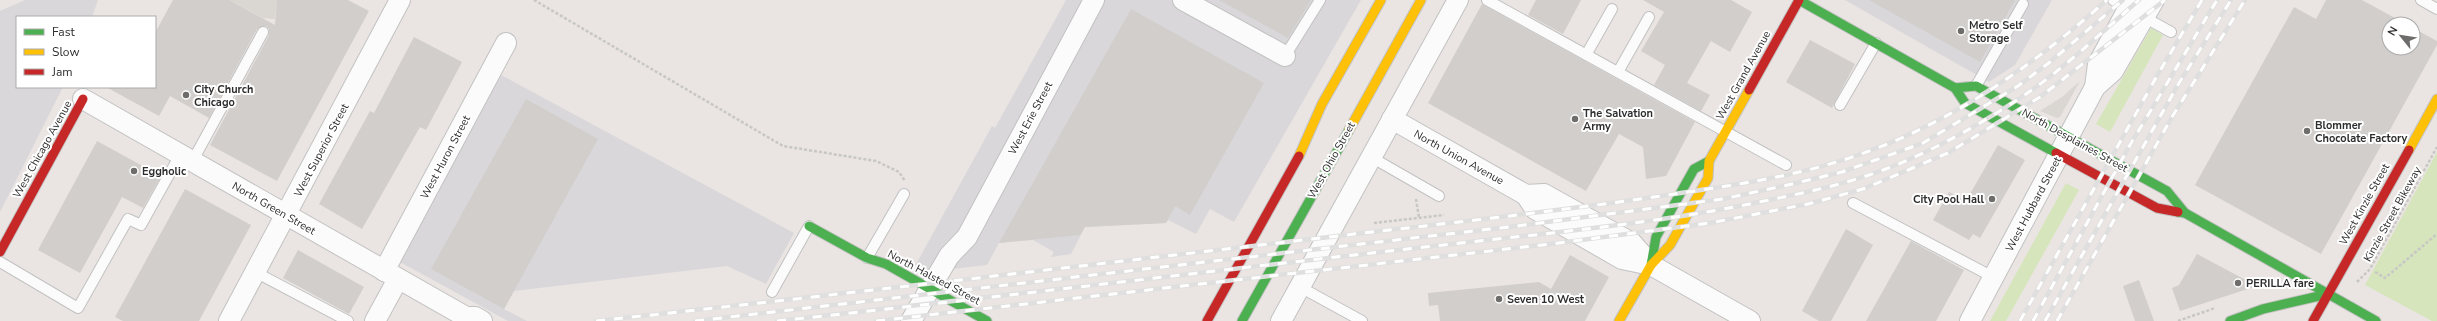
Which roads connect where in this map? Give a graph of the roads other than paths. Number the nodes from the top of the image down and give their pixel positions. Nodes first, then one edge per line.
1 (400, 0) edge
2 (1094, 0) edge
3 (1183, 0) edge
4 (1320, 0) edge
5 (1381, 0) edge
6 (1421, 0) edge
7 (1458, 0) edge
8 (1487, 0) edge
9 (1799, 0) edge
10 (2154, 0) edge
11 (2421, 0) edge
12 (2023, 4) dead end
13 (2129, 6) edge
14 (1612, 9) dead end
15 (2437, 9) edge
16 (1649, 17) dead end
17 (263, 32) dead end
18 (2171, 32) dead end
19 (506, 43) dead end
20 (1876, 43) junction
21 (1586, 55) junction
22 (1285, 56) joint
23 (1618, 72) junction
24 (1976, 86) junction
25 (1955, 88) junction
26 (83, 99) joint
27 (2437, 99) edge
28 (1322, 104) junction
29 (1840, 105) dead end
30 (1392, 119) junction
31 (1725, 132) junction
32 (1299, 133) dead end
33 (2069, 137) junction
34 (2059, 154) junction
35 (1371, 157) junction
36 (186, 158) junction
37 (1709, 161) junction
38 (1786, 165) dead end
39 (904, 194) road end
40 (1439, 196) dead end
41 (1853, 203) dead end
42 (2185, 213) junction
43 (286, 215) junction
44 (809, 226) joint
45 (0, 252) edge
46 (867, 258) junction
47 (0, 262) edge
48 (1651, 265) junction
49 (255, 272) junction
50 (391, 275) junction
51 (1993, 278) junction
52 (1300, 287) junction
53 (772, 292) dead end
54 (2328, 294) junction
55 (934, 296) junction
56 (472, 320) edge
57 (229, 321) edge
58 (348, 321) edge
59 (375, 321) edge
60 (912, 321) edge
61 (927, 321) edge
62 (970, 321) edge
63 (987, 321) edge
64 (1207, 321) edge
65 (1242, 321) edge
66 (1281, 321) edge
67 (1362, 321) edge
68 (1619, 321) edge
69 (1750, 321) edge
70 (1970, 321) edge
71 (2230, 321) edge
72 (2312, 321) edge
73 (2376, 321) edge

1 - 43 street, West Superior Street
2 - 55 street, West Erie Street
3 - 22 street
4 - 22 lane
5 - 28 main road
6 - 65 main road, West Ohio Street
7 - 30 street
8 - 21 lane
9 - 20 main road, North Desplaines Street
9 - 31 main road, West Grand Avenue
10 - 13 street, West Hubbard Street
11 - 15 lane
12 - 24 lane
13 - 18 lane
13 - 33 street, West Hubbard Street
14 - 21 lane
16 - 23 lane
17 - 36 lane
19 - 50 street, West Huron Street
20 - 25 main road, North Desplaines Street
20 - 29 lane
21 - 23 lane
23 - 31 lane
24 - 25 main road
24 - 33 main road, North Desplaines Street
25 - 34 main road, North Desplaines Street
26 - 36 street, North Green Street
26 - 45 main road, West Chicago Avenue
27 - 54 main road, West Kinzie Street
28 - 32 main road
28 - 64 main road
30 - 35 street
30 - 48 street, North Union Avenue
31 - 37 main road, West Grand Avenue
31 - 38 lane
33 - 34 street, West Hubbard Street
33 - 42 main road, North Desplaines Street
34 - 42 main road, North Desplaines Street
34 - 51 street, West Hubbard Street
35 - 40 lane
35 - 52 street
36 - 43 street, North Green Street
36 - 47 lane
37 - 48 main road, West Grand Avenue
37 - 48 main road, West Grand Avenue
39 - 46 lane
41 - 51 lane
42 - 54 main road, North Desplaines Street
43 - 49 street, West Superior Street
43 - 50 street, North Green Street
44 - 46 main road, North Halsted Street
44 - 53 lane
46 - 55 main road, North Halsted Street
48 - 68 main road, West Grand Avenue
48 - 69 street, North Union Avenue
49 - 57 street, West Superior Street
49 - 58 lane
50 - 56 street, North Green Street
50 - 59 street, West Huron Street
51 - 70 street, West Hubbard Street
52 - 66 street
52 - 67 lane
54 - 71 main road
54 - 72 main road, West Kinzie Street
54 - 73 main road, North Desplaines Street
55 - 60 street, West Erie Street
55 - 61 street, West Erie Street
55 - 62 main road, North Halsted Street
55 - 63 main road, North Halsted Street

